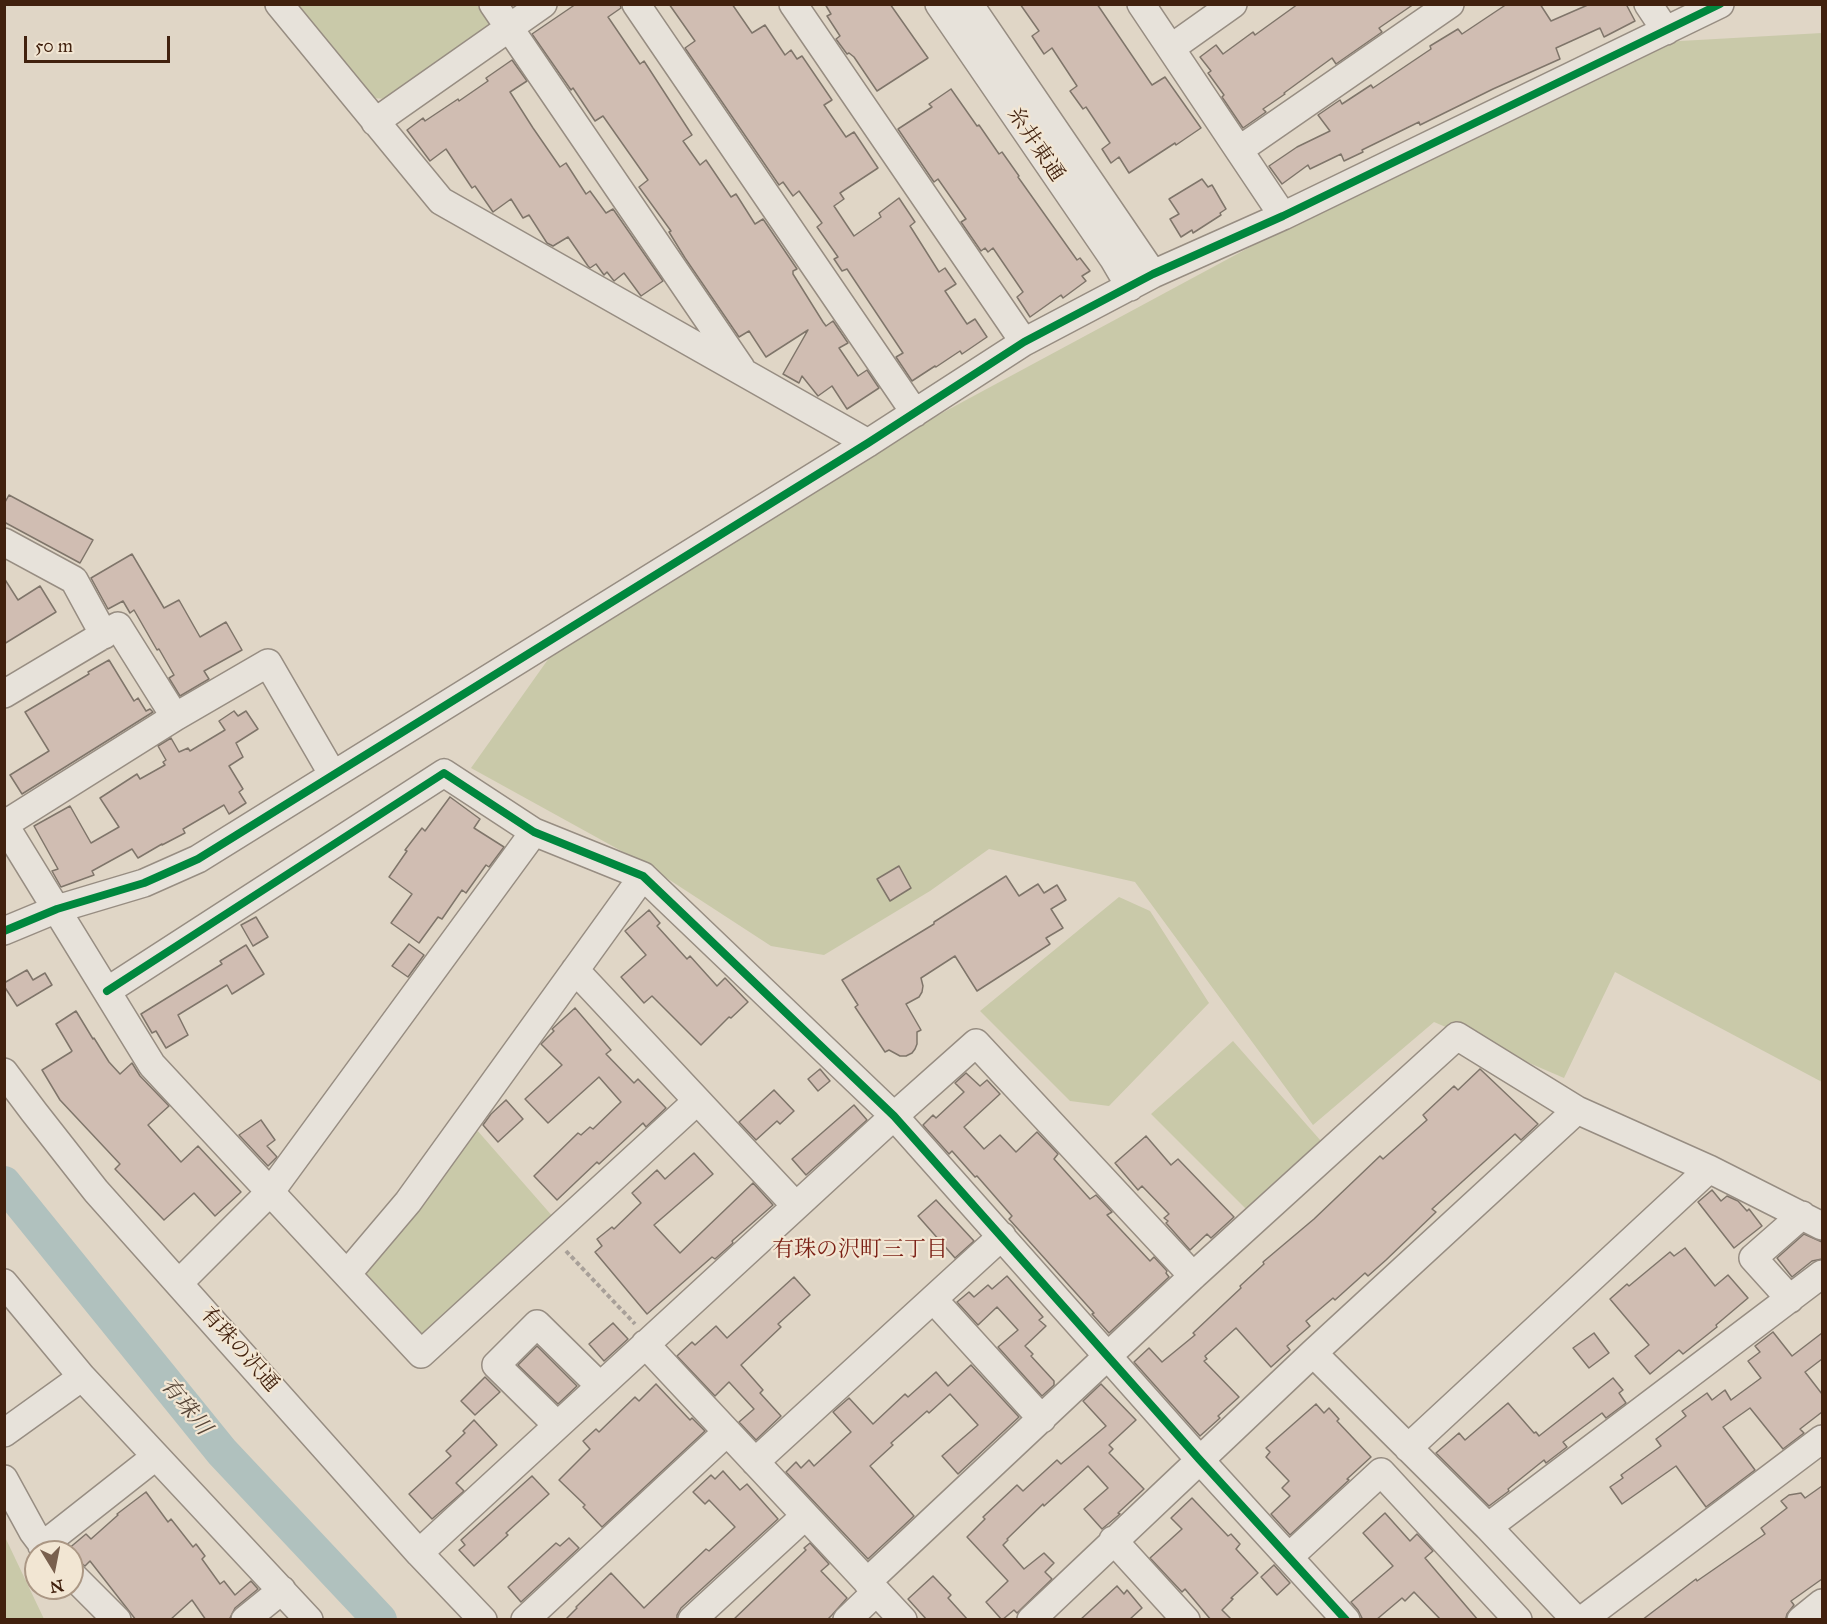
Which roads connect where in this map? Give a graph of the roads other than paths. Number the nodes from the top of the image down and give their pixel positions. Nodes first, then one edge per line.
1 (279, 4) edge
2 (493, 4) edge
3 (543, 4) edge
4 (636, 4) edge
5 (793, 4) edge
6 (939, 4) edge
7 (969, 4) edge
8 (1141, 4) edge
9 (1233, 4) edge
10 (1450, 4) edge
11 (1648, 4) edge
12 (1720, 4) edge
13 (509, 28) junction
14 (1666, 31) junction
15 (1171, 48) junction
16 (375, 122) junction
17 (1239, 150) junction
18 (1283, 216) junction
19 (1142, 280) junction
20 (1024, 342) junction
21 (744, 372) junction
22 (915, 412) junction
23 (868, 443) junction
24 (4, 542) edge
25 (104, 635) junction
26 (4, 694) edge
27 (175, 717) junction
28 (333, 775) junction
29 (6, 830) edge
30 (534, 832) junction
31 (643, 876) junction
32 (57, 909) junction
33 (4, 931) edge
34 (575, 970) junction
35 (107, 991) junction
36 (4, 1072) edge
37 (697, 1101) junction
38 (1577, 1110) junction
39 (894, 1116) junction
40 (1709, 1169) junction
41 (270, 1191) junction
42 (796, 1206) junction
43 (1812, 1221) edge
44 (1002, 1236) junction
45 (347, 1274) junction
46 (1822, 1274) edge
47 (1193, 1276) junction
48 (4, 1282) edge
49 (179, 1283) junction
50 (933, 1299) junction
51 (1790, 1299) junction
52 (647, 1342) junction
53 (1313, 1353) junction
54 (1108, 1357) junction
55 (81, 1377) junction
56 (600, 1386) junction
57 (1042, 1419) junction
58 (558, 1425) junction
59 (727, 1432) junction
60 (4, 1433) edge
61 (1822, 1439) edge
62 (1408, 1448) junction
63 (155, 1457) junction
64 (1199, 1460) junction
65 (755, 1462) junction
66 (4, 1479) edge
67 (806, 1516) junction
68 (1488, 1527) junction
69 (40, 1540) edge
70 (56, 1540) edge
71 (1113, 1540) junction
72 (418, 1553) junction
73 (1289, 1557) junction
74 (84, 1587) edge
75 (872, 1587) junction
76 (282, 1590) junction
77 (1822, 1603) edge
78 (117, 1620) edge
79 (245, 1620) edge
80 (309, 1620) edge
81 (483, 1620) edge
82 (525, 1620) edge
83 (692, 1620) edge
84 (847, 1620) edge
85 (903, 1620) edge
86 (1031, 1620) edge
87 (1186, 1620) edge
88 (1346, 1620) edge
89 (1518, 1620) edge
90 (1576, 1620) edge
91 (1582, 1620) edge
92 (1801, 1620) edge

1 - 16 street
2 - 13 street
3 - 13 street
4 - 22 street
5 - 20 street
6 - 19 street, 糸井東通
7 - 19 street, 糸井東通
8 - 15 street
9 - 15 street
10 - 17 street
11 - 14 street
12 - 14 street
13 - 16 street
13 - 21 street
14 - 18 street
15 - 17 street
16 - 21 street
17 - 18 street
18 - 19 street
19 - 20 street
20 - 22 street
21 - 23 street
22 - 23 street
23 - 28 street
24 - 25 street
25 - 26 street
25 - 27 street
27 - 28 street
27 - 29 street
28 - 32 street
29 - 32 street
30 - 31 street
30 - 35 street
30 - 41 street
31 - 34 street
31 - 39 street
32 - 33 street
32 - 35 street
34 - 37 street
34 - 45 street
35 - 41 street
36 - 49 street, 有珠の沢通
37 - 42 street
37 - 45 street
38 - 40 street
38 - 47 street
38 - 53 street
39 - 42 street
39 - 44 street
39 - 47 street
40 - 43 street
40 - 62 street
41 - 45 street
41 - 49 street
42 - 52 street
43 - 51 street
44 - 50 street
44 - 54 street
46 - 51 street
47 - 54 street
48 - 55 street
49 - 72 street, 有珠の沢通
50 - 57 street
50 - 65 street
51 - 68 street
52 - 56 street
52 - 59 street
53 - 62 street
53 - 64 street
54 - 57 street
54 - 64 street
55 - 60 street
55 - 63 street
56 - 58 street
56 - 58 street
57 - 75 street
58 - 72 street
59 - 65 street
59 - 82 street
61 - 91 street
62 - 68 street
63 - 70 street
63 - 76 street
64 - 71 street
64 - 73 street
65 - 67 street
66 - 69 street
67 - 75 street
67 - 83 street
68 - 90 street
71 - 86 street
71 - 87 street
72 - 81 street, 有珠の沢通
73 - 88 street
73 - 89 street
74 - 78 street
75 - 84 street
75 - 85 street
76 - 79 street
76 - 80 street
77 - 92 street

